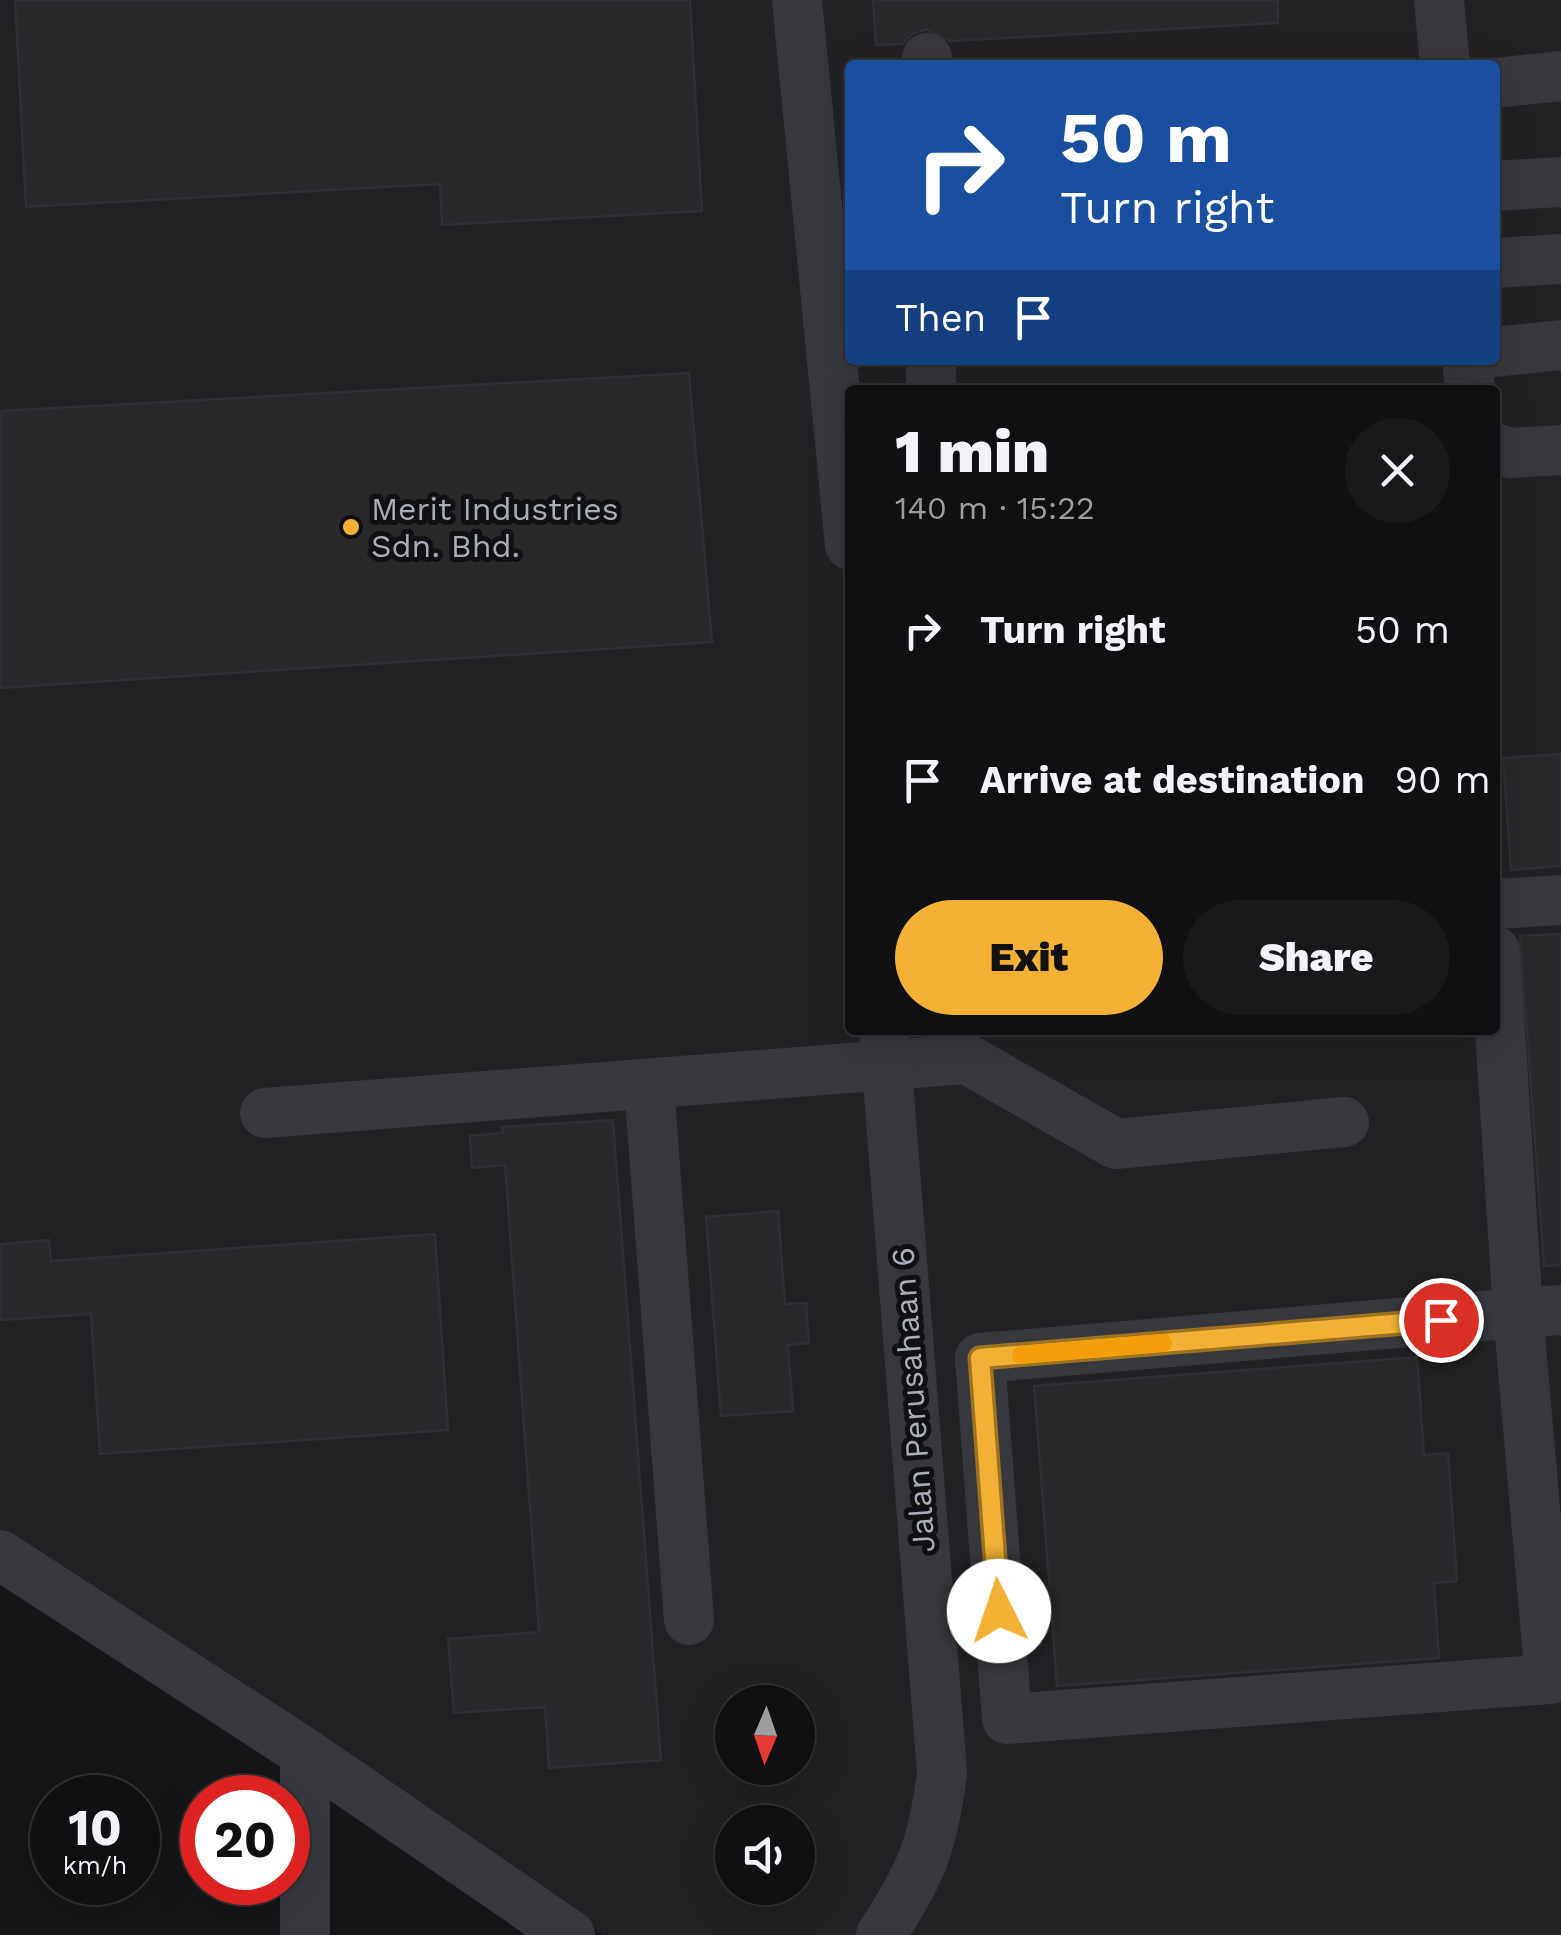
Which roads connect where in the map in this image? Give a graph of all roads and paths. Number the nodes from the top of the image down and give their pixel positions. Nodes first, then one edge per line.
1 (797, 0) edge
2 (1439, 0) edge
3 (1444, 60) edge
4 (1561, 76) edge
5 (1500, 82) edge
6 (1561, 182) edge
7 (1500, 186) edge
8 (1561, 259) edge
9 (1500, 263) edge
10 (1561, 345) edge
11 (1500, 351) edge
12 (845, 439) edge
13 (1500, 450) edge
14 (1561, 450) edge
15 (1561, 900) edge
16 (1500, 904) edge
17 (1500, 991) edge
18 (886, 1049) edge
19 (648, 1085) junction
20 (264, 1112) dead end
21 (1344, 1122) dead end
22 (1540, 1312) edge
23 (0, 1555) edge
24 (690, 1620) dead end
25 (1555, 1679) edge
26 (305, 1753) junction
27 (306, 1935) edge
28 (570, 1935) edge
29 (881, 1935) edge

1 - 12 street
2 - 3 street
4 - 5 street
6 - 7 street
8 - 9 street
10 - 11 street
13 - 14 street
15 - 16 street
17 - 22 street
18 - 19 street
18 - 21 street
18 - 29 street, Jalan Perusahaan 6
19 - 20 street
19 - 24 street
22 - 25 street
22 - 25 street
23 - 26 street
26 - 27 street
26 - 28 street

